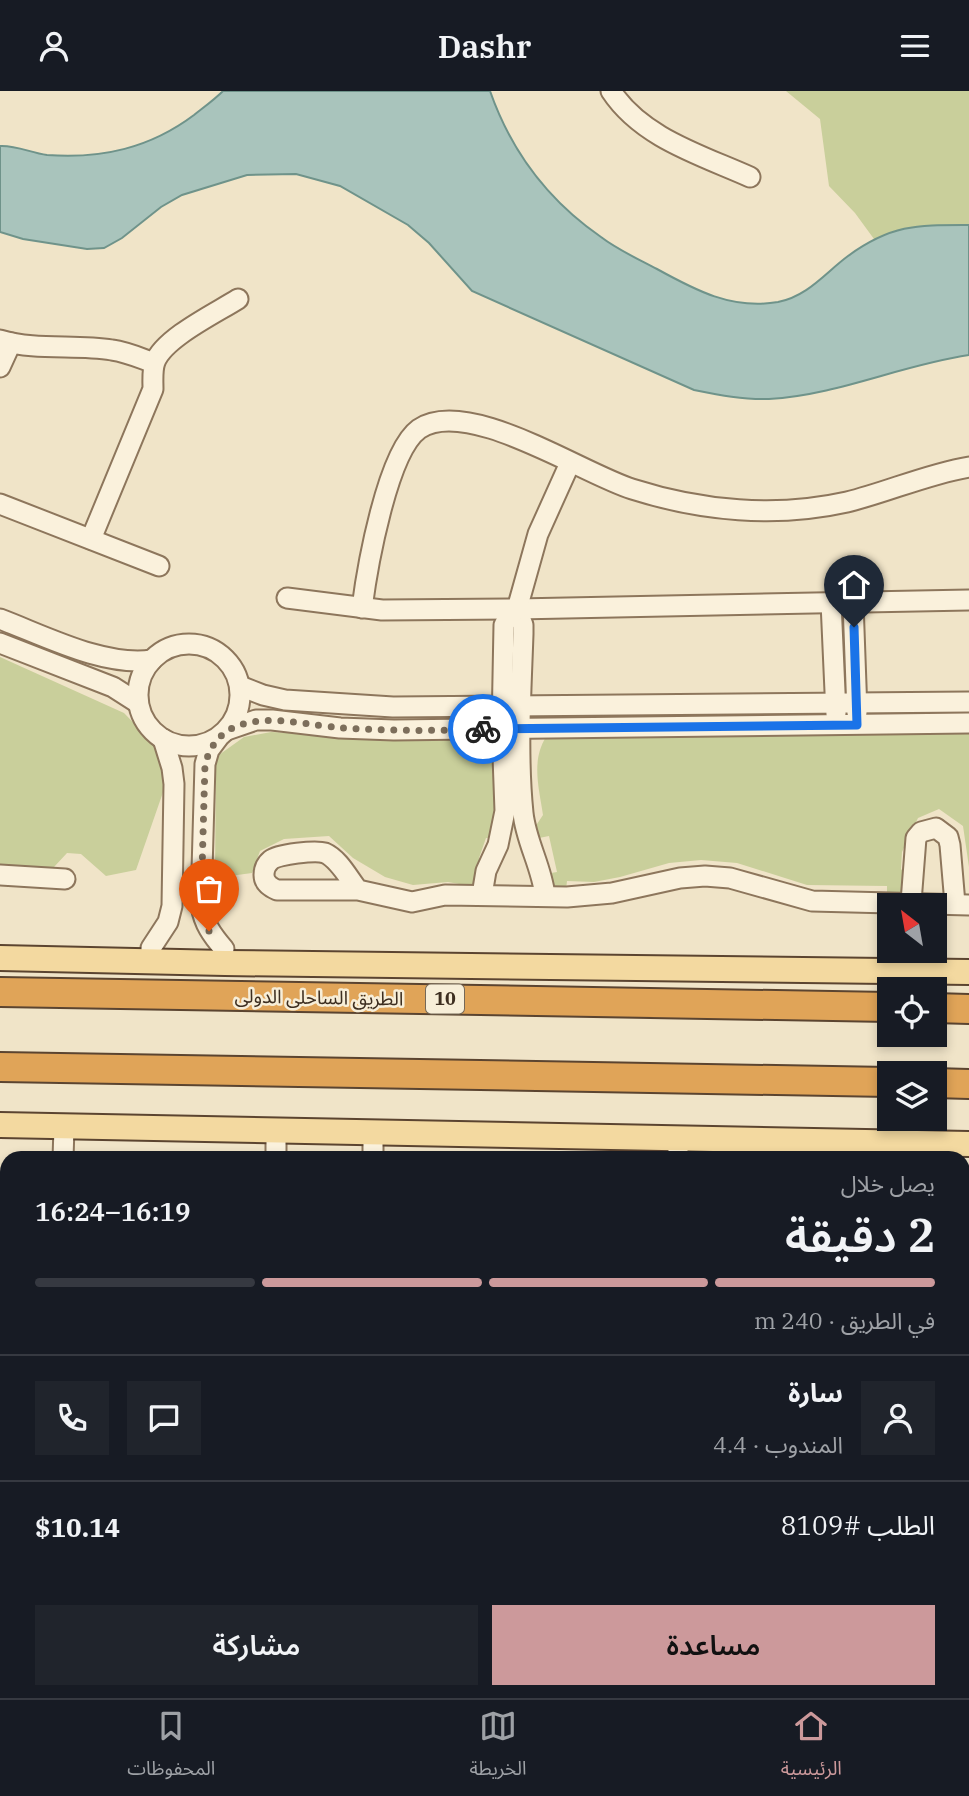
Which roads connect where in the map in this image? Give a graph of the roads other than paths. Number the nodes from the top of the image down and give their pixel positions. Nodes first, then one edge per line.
1 (611, 91) edge
2 (750, 177) dead end
3 (238, 299) dead end
4 (5, 341) edge
5 (154, 363) junction
6 (0, 367) edge
7 (570, 463) junction
8 (969, 467) edge
9 (0, 504) edge
10 (91, 539) junction
11 (159, 566) dead end
12 (287, 598) dead end
13 (969, 600) edge
14 (831, 602) junction
15 (853, 602) junction
16 (362, 608) junction
17 (517, 609) junction
18 (0, 619) edge
19 (0, 643) edge
20 (152, 660) junction
21 (240, 686) junction
22 (969, 702) edge
23 (138, 703) junction
24 (836, 703) junction
25 (857, 703) junction
26 (511, 706) junction
27 (969, 723) edge
28 (836, 725) junction
29 (857, 725) junction
30 (511, 728) junction
31 (223, 734) junction
32 (163, 739) junction
33 (173, 799) junction
34 (204, 800) junction
35 (0, 875) edge
36 (65, 879) dead end
37 (358, 890) dead end
38 (912, 893) edge
39 (482, 895) junction
40 (545, 896) junction
41 (877, 902) edge
42 (962, 904) edge
43 (0, 946) edge
44 (151, 948) junction
45 (224, 949) junction
46 (0, 958) edge
47 (969, 961) edge
48 (969, 972) edge
49 (0, 992) edge
50 (877, 1007) edge
51 (947, 1008) edge
52 (969, 1009) edge
53 (0, 1067) edge
54 (877, 1082) edge
55 (947, 1083) edge
56 (969, 1084) edge
57 (0, 1110) edge
58 (0, 1125) edge
59 (64, 1126) junction
60 (276, 1131) junction
61 (373, 1132) junction
62 (965, 1143) edge
63 (678, 1148) edge
64 (825, 1150) edge
65 (63, 1151) edge
66 (276, 1151) edge
67 (373, 1151) edge

1 - 2 street
3 - 5 street
4 - 5 street
4 - 6 street
5 - 10 street
7 - 8 street
7 - 16 street
7 - 17 street
9 - 10 street
10 - 11 street
12 - 16 street
13 - 15 street
14 - 15 street
14 - 17 street
14 - 24 street
15 - 25 street
16 - 17 street
17 - 26 street
18 - 20 street
19 - 23 street
20 - 21 street
20 - 23 street
21 - 26 street
21 - 31 street
22 - 25 street
23 - 32 street
24 - 25 street
24 - 26 street
24 - 28 street
25 - 29 street
26 - 30 street
27 - 29 street
28 - 29 street
28 - 30 street
30 - 31 street
30 - 39 street
30 - 40 street
31 - 32 street
31 - 34 street
32 - 33 street
33 - 34 street
33 - 44 street
34 - 45 street
35 - 36 street
37 - 39 street
38 - 42 street
39 - 40 street
40 - 41 street
43 - 44 main road
44 - 45 main road
45 - 47 main road
46 - 48 main road
49 - 50 highway, الطريق الساحلى الدولى / 10
51 - 52 highway
53 - 54 highway
55 - 56 highway
57 - 62 main road
58 - 59 main road
59 - 60 main road
59 - 65 street
60 - 61 main road
60 - 66 street
61 - 63 main road
61 - 67 street
62 - 64 main road
63 - 64 main road

